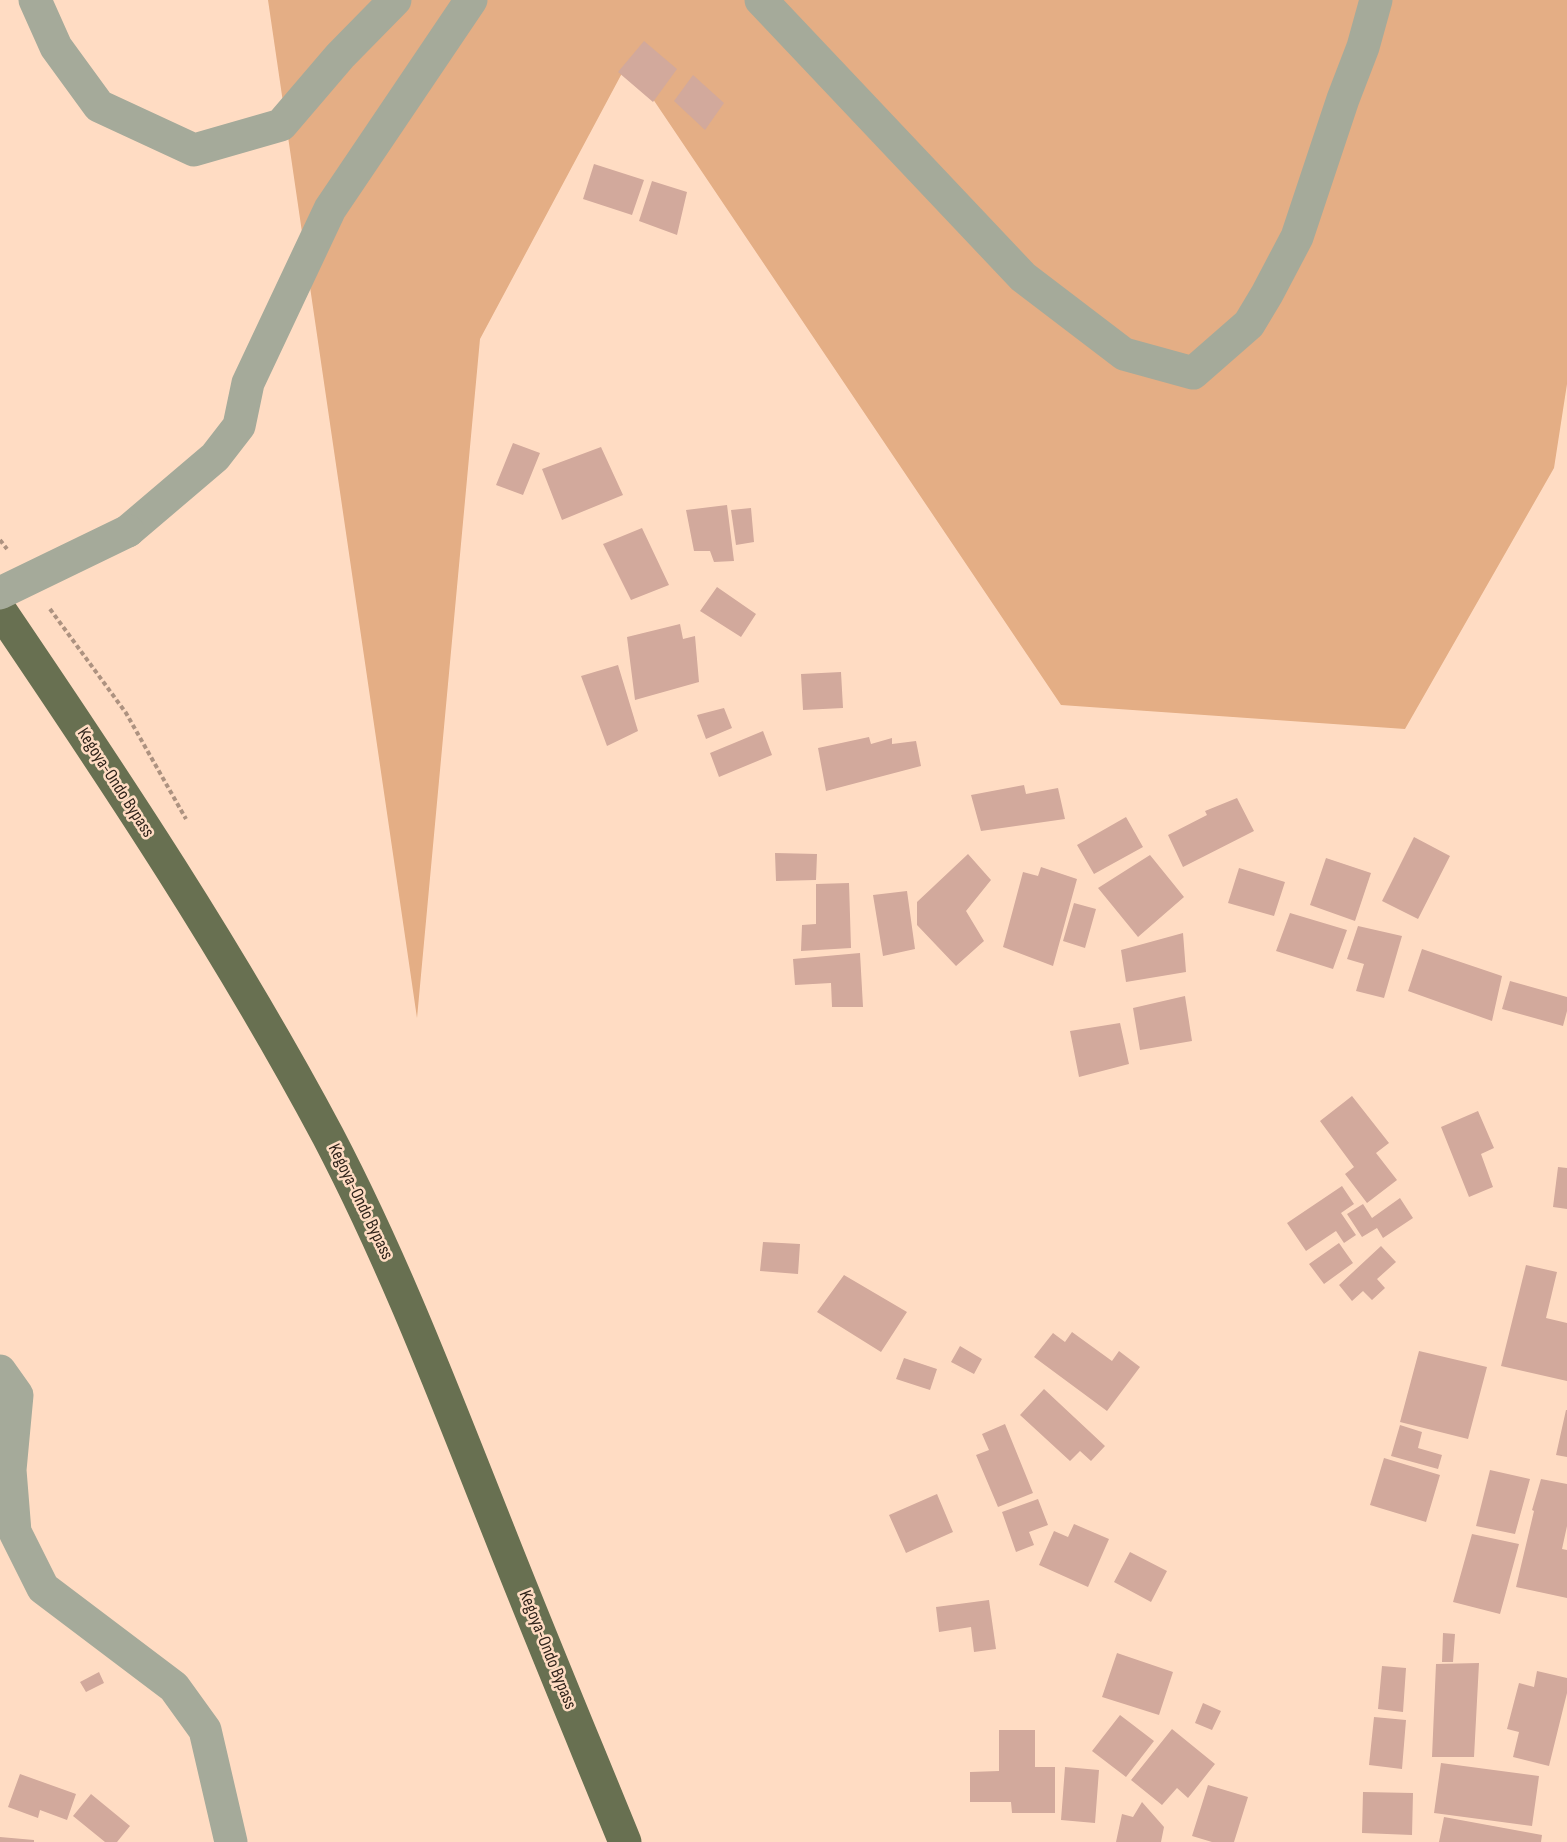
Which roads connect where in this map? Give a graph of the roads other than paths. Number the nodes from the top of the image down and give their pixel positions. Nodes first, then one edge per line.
1 (35, 0) edge
2 (395, 0) edge
3 (471, 0) edge
4 (761, 0) edge
5 (1376, 0) edge
6 (0, 593) edge
7 (0, 610) edge
8 (0, 1371) edge
9 (5, 1467) edge
10 (231, 1842) edge
11 (626, 1842) edge

1 - 2 street
3 - 6 street, bridge
4 - 5 street
7 - 11 highway, Kegoya-Ondo Bypass
8 - 9 street
9 - 10 street

